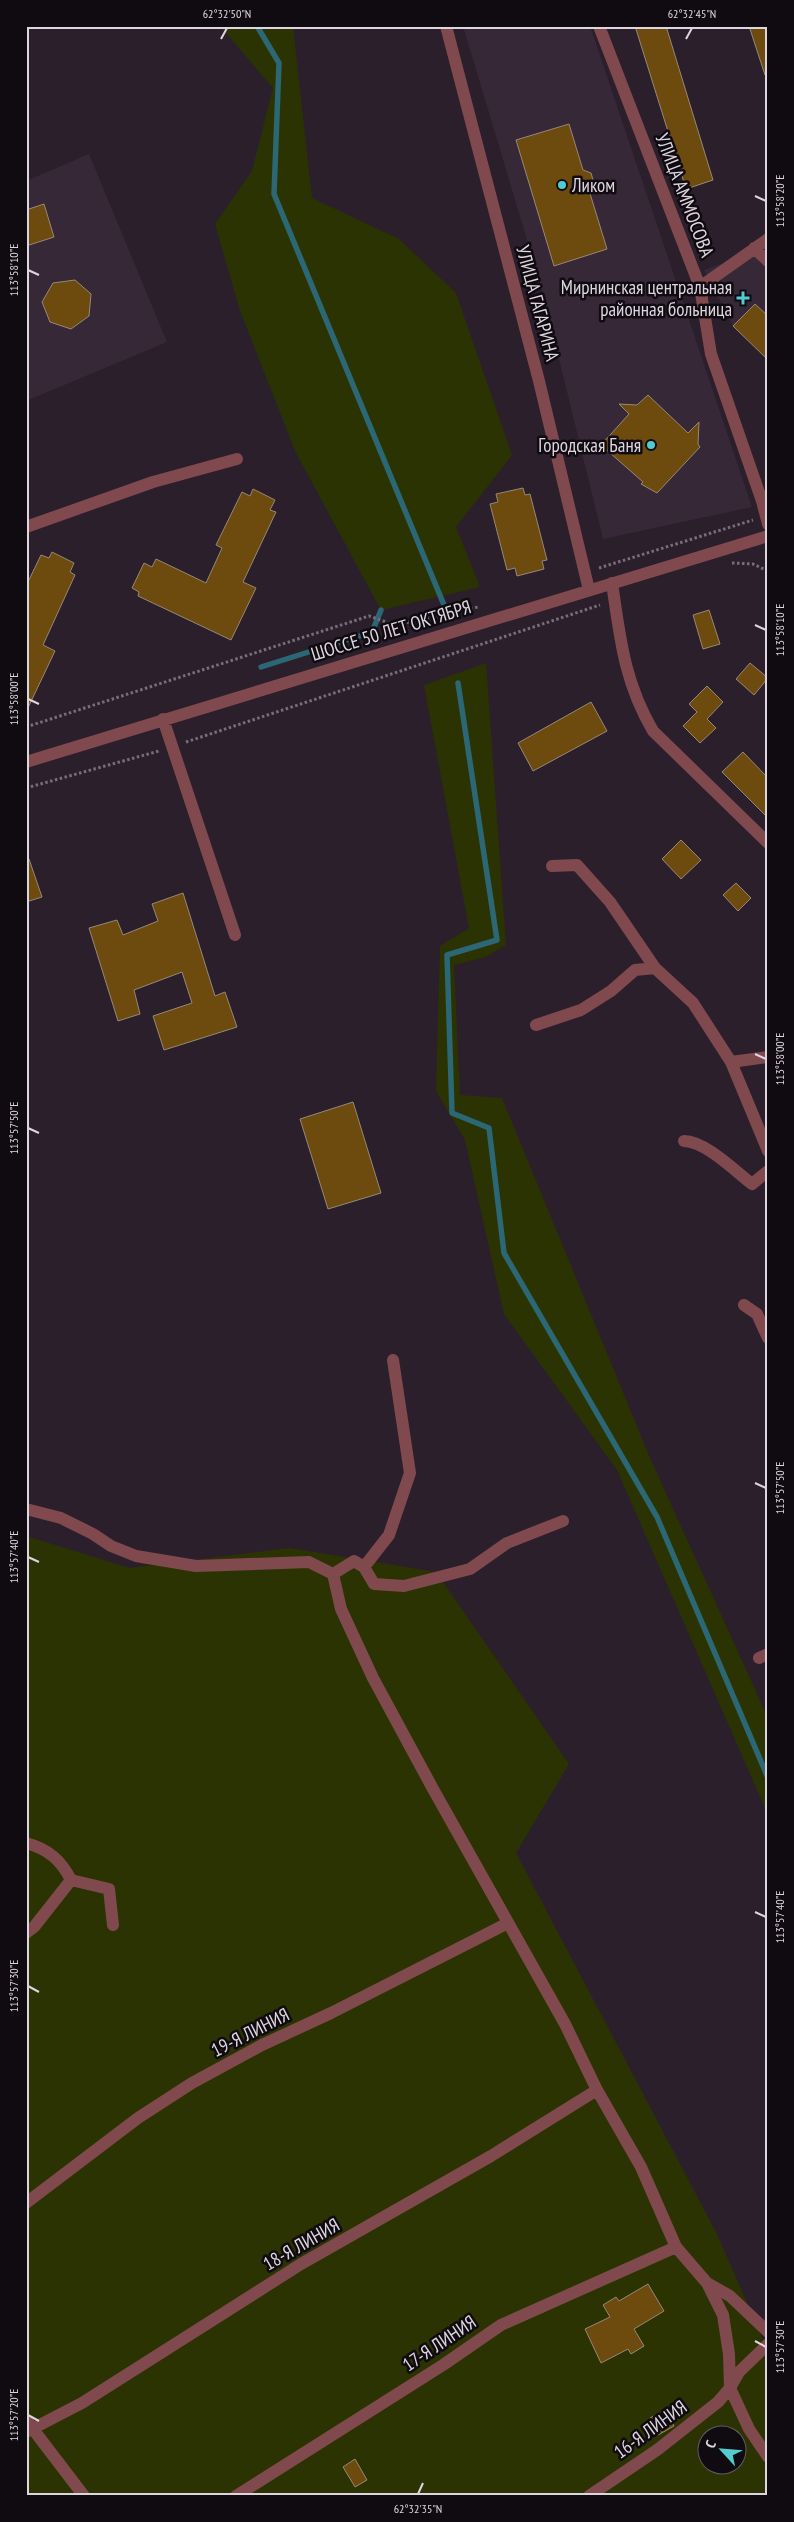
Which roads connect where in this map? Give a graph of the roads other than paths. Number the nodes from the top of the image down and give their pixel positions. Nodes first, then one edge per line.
1 (446, 26) edge
2 (599, 26) edge
3 (768, 239) edge
4 (754, 248) junction
5 (768, 261) edge
6 (700, 287) junction
7 (237, 459) dead end
8 (768, 524) edge
9 (26, 527) edge
10 (768, 536) edge
11 (612, 582) junction
12 (590, 590) junction
13 (162, 719) junction
14 (26, 762) edge
15 (768, 843) edge
16 (552, 866) dead end
17 (235, 935) dead end
18 (655, 968) junction
19 (536, 1025) dead end
20 (768, 1057) edge
21 (731, 1062) junction
22 (684, 1141) dead end
23 (768, 1151) edge
24 (768, 1171) edge
25 (744, 1305) dead end
26 (768, 1338) edge
27 (393, 1360) dead end
28 (26, 1509) edge
29 (563, 1521) dead end
30 (364, 1567) junction
31 (333, 1574) junction
32 (26, 1843) edge
33 (71, 1880) junction
34 (508, 1923) junction
35 (114, 1925) dead end
36 (26, 1933) edge
37 (597, 2090) junction
38 (26, 2203) edge
39 (676, 2247) junction
40 (707, 2283) junction
41 (768, 2332) edge
42 (768, 2344) edge
43 (730, 2388) junction
44 (28, 2427) edge
45 (768, 2457) edge
46 (84, 2496) edge
47 (236, 2496) edge
48 (589, 2496) edge

1 - 12 street, УЛИЦА ГАГАРИНА
2 - 6 street, УЛИЦА АММОСОВА
3 - 4 street
4 - 5 street
4 - 6 street
6 - 8 street, УЛИЦА АММОСОВА
7 - 9 street
10 - 11 street, ШОССЕ 50 ЛЕТ ОКТЯБРЯ
11 - 12 street, ШОССЕ 50 ЛЕТ ОКТЯБРЯ
11 - 15 street
12 - 13 street, ШОССЕ 50 ЛЕТ ОКТЯБРЯ
13 - 14 street, ШОССЕ 50 ЛЕТ ОКТЯБРЯ
13 - 17 street
16 - 18 street
18 - 19 street
18 - 21 street
20 - 21 street
21 - 23 street
22 - 24 street
25 - 26 street
27 - 30 street
28 - 31 street
29 - 30 street
30 - 31 street
31 - 34 street
32 - 33 street
33 - 35 street
33 - 36 street
34 - 37 street
34 - 38 street, 19-Я ЛИНИЯ
37 - 39 street
37 - 44 street, 18-Я ЛИНИЯ
39 - 40 street
39 - 47 street, 17-Я ЛИНИЯ
40 - 41 street
40 - 43 street
42 - 43 street, 16-Я ЛИНИЯ
43 - 45 street
43 - 48 street, 16-Я ЛИНИЯ
44 - 46 street

